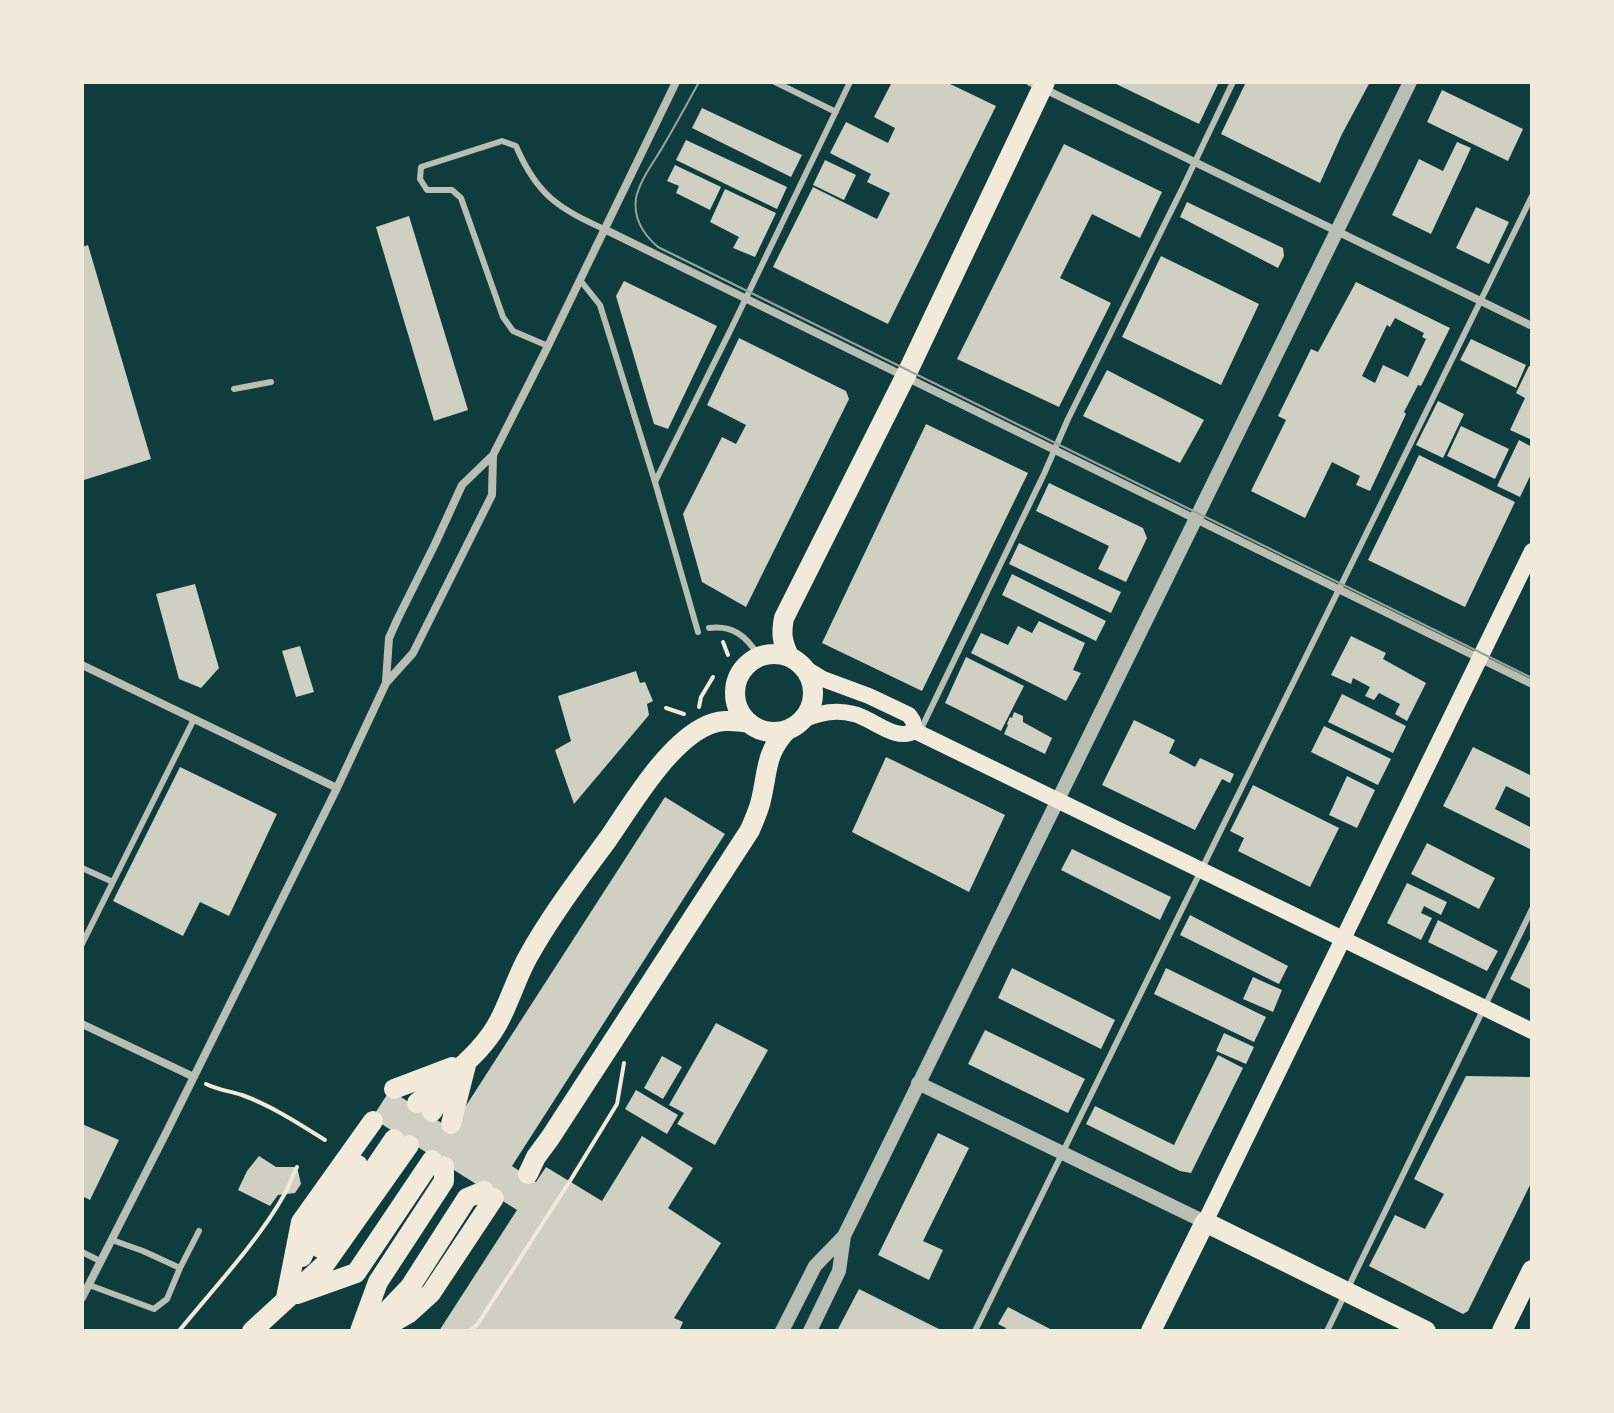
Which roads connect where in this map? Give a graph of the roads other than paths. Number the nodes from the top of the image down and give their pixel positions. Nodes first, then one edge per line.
1 (676, 82) edge
2 (775, 82) edge
3 (850, 82) edge
4 (1233, 82) edge
5 (1410, 82) edge
6 (1039, 84) edge
7 (836, 112) junction
8 (1194, 163) junction
9 (1532, 196) edge
10 (604, 229) junction
11 (1337, 231) junction
12 (580, 280) junction
13 (747, 298) junction
14 (1481, 301) junction
15 (1532, 326) edge
16 (548, 346) junction
17 (905, 376) junction
18 (271, 382) dead end
19 (234, 389) dead end
20 (1055, 451) junction
21 (493, 455) junction
22 (655, 482) junction
23 (1195, 519) junction
24 (1532, 551) edge
25 (1339, 589) junction
26 (709, 628) dead end
27 (698, 632) dead end
28 (759, 656) junction
29 (1479, 658) junction
30 (797, 662) junction
31 (82, 665) edge
32 (386, 683) junction
33 (1532, 684) edge
34 (194, 719) junction
35 (749, 723) junction
36 (795, 725) junction
37 (917, 732) junction
38 (337, 788) junction
39 (1058, 800) junction
40 (82, 868) edge
41 (1202, 870) junction
42 (113, 882) junction
43 (1532, 909) edge
44 (1342, 939) junction
45 (82, 944) edge
46 (1484, 1007) junction
47 (82, 1024) edge
48 (1532, 1031) edge
49 (467, 1061) junction
50 (194, 1077) junction
51 (918, 1083) junction
52 (408, 1145) junction
53 (1063, 1153) junction
54 (527, 1166) dead end
55 (495, 1198) junction
56 (1205, 1222) junction
57 (199, 1231) dead end
58 (844, 1236) junction
59 (112, 1240) junction
60 (82, 1252) edge
61 (100, 1261) junction
62 (180, 1268) junction
63 (1532, 1270) edge
64 (89, 1285) junction
65 (1347, 1292) junction
66 (82, 1298) edge
67 (286, 1298) junction
68 (252, 1331) edge
69 (360, 1331) edge
70 (368, 1331) edge
71 (378, 1331) edge
72 (391, 1331) edge
73 (782, 1331) edge
74 (810, 1331) edge
75 (975, 1331) edge
76 (1151, 1331) edge
77 (1327, 1331) edge
78 (1426, 1331) edge
79 (1502, 1331) edge

1 - 10 street
2 - 7 lane
3 - 7 lane
4 - 8 lane
5 - 11 street
6 - 8 street
6 - 17 main road
7 - 13 lane
8 - 11 street
8 - 20 lane
9 - 14 lane
10 - 12 street
10 - 13 street
10 - 16 lane
11 - 14 street
11 - 23 street
12 - 16 street
12 - 22 lane
13 - 17 street
13 - 22 lane
14 - 15 street
14 - 25 lane
16 - 21 street
17 - 20 street
17 - 30 main road
18 - 19 lane
20 - 23 street
20 - 37 lane
21 - 32 street
21 - 32 street
22 - 27 lane
23 - 25 street
23 - 39 street
24 - 29 main road
25 - 29 street
25 - 41 lane
26 - 28 lane
28 - 30 main road
28 - 35 main road
29 - 33 street
29 - 44 main road
30 - 36 main road
30 - 37 main road
31 - 34 street
32 - 38 street
34 - 38 street
34 - 42 lane
35 - 36 main road
35 - 49 main road
36 - 37 main road
36 - 54 main road
37 - 39 main road
38 - 50 street
39 - 41 main road
39 - 51 street
40 - 42 lane
41 - 44 main road
41 - 53 lane
42 - 45 lane
43 - 46 lane
44 - 46 main road
44 - 56 main road
46 - 48 main road
46 - 65 lane
47 - 50 street
49 - 49 main road
50 - 59 street
51 - 53 street
51 - 58 street
52 - 67 main road
52 - 67 main road
52 - 67 main road
52 - 69 main road
53 - 56 street
53 - 75 lane
55 - 70 main road
55 - 71 main road
55 - 72 main road
56 - 65 main road
56 - 76 main road
57 - 62 lane
58 - 73 street
58 - 74 street
59 - 61 street
59 - 62 lane
60 - 61 lane
61 - 64 street
62 - 64 lane
63 - 79 main road
64 - 66 street
65 - 77 lane
65 - 78 main road
67 - 68 main road

